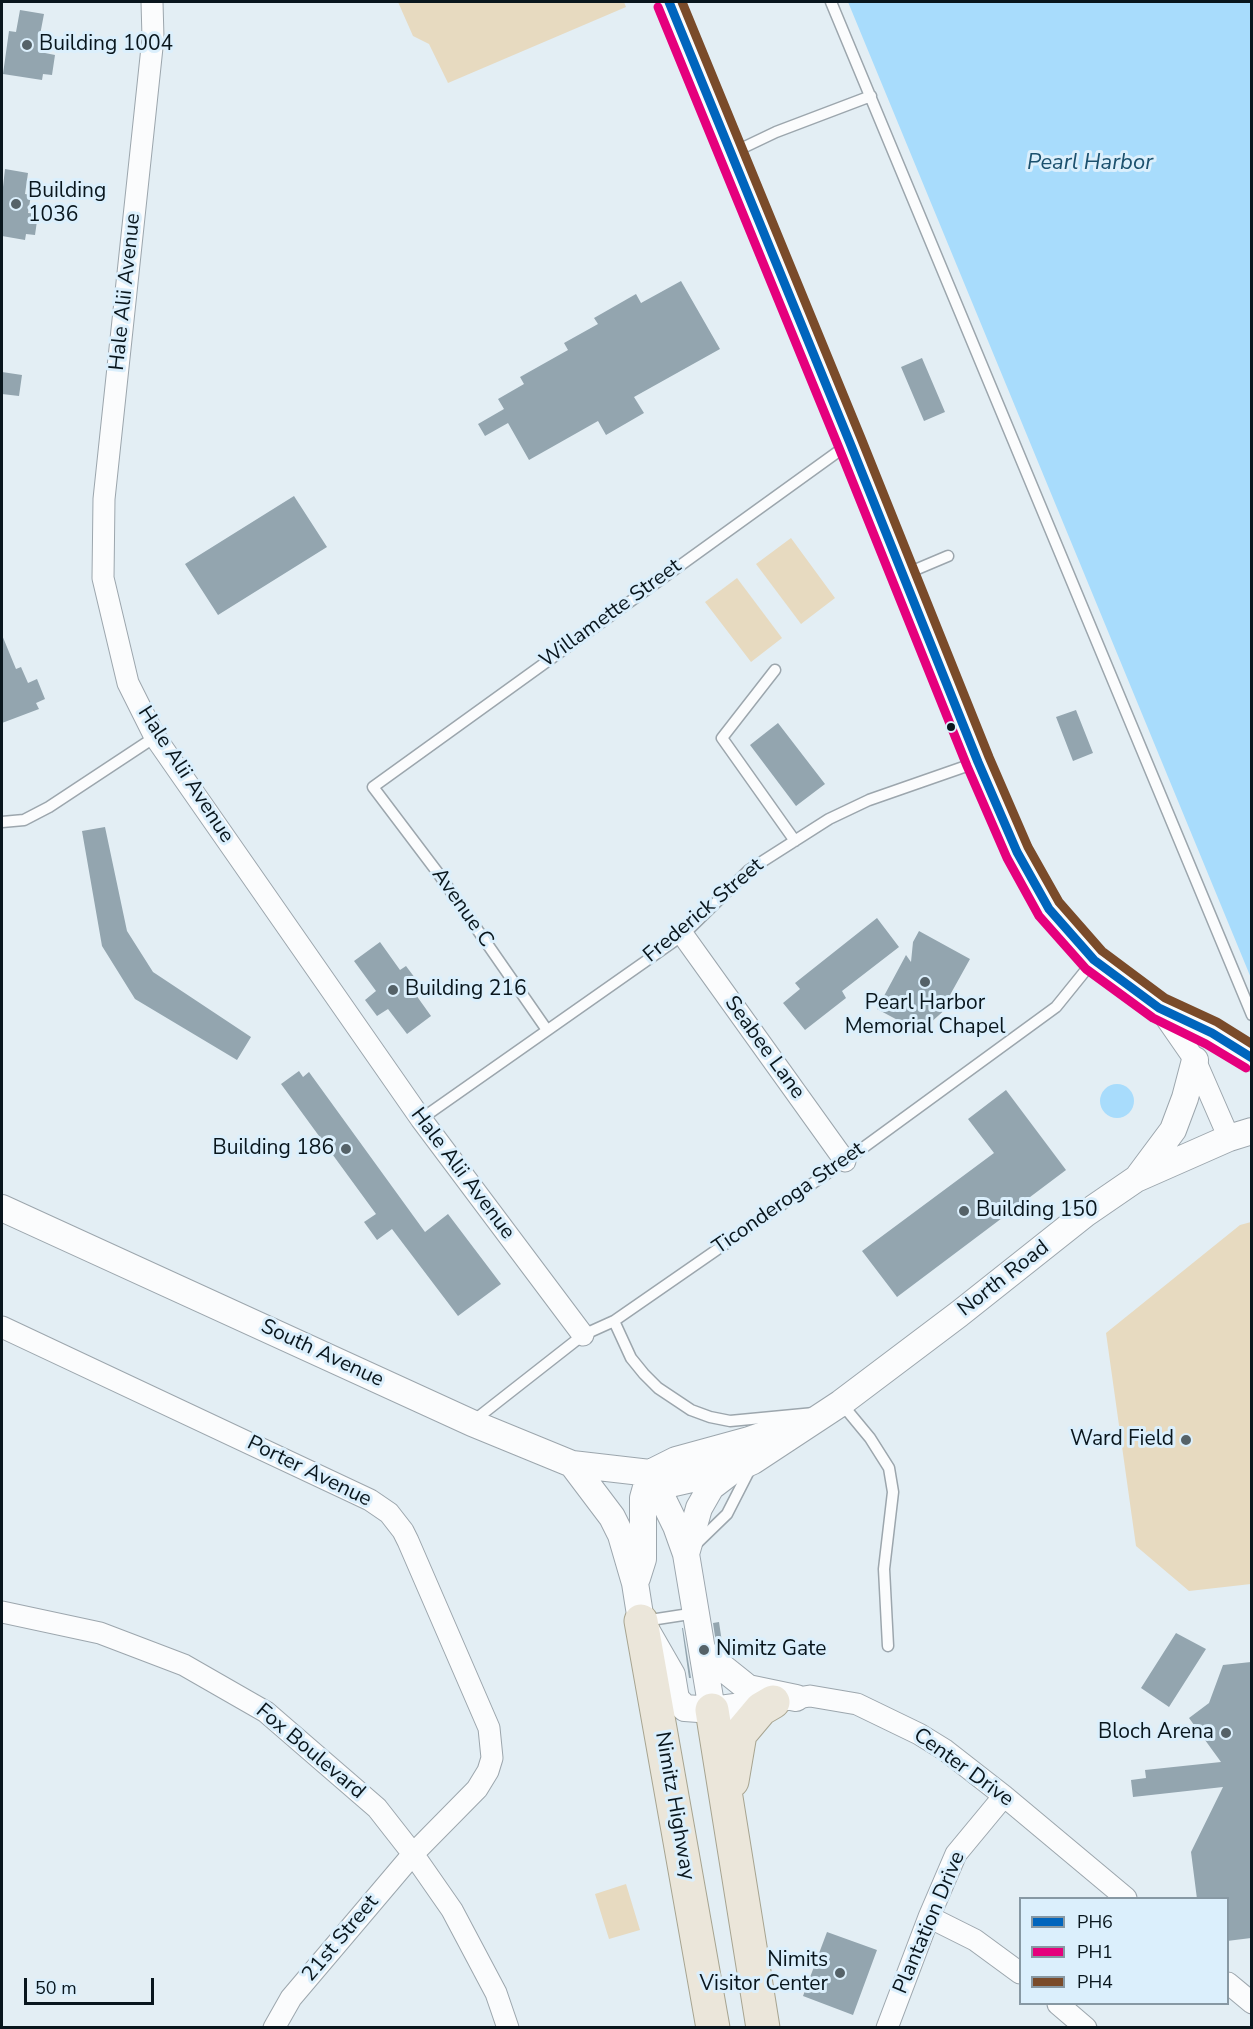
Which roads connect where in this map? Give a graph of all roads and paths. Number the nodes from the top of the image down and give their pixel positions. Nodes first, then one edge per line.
1 (152, 2) edge
2 (669, 2) edge
3 (831, 2) edge
4 (871, 96) junction
5 (732, 153) junction
6 (850, 443) junction
7 (948, 556) dead end
8 (903, 575) junction
9 (775, 670) dead end
10 (155, 737) junction
11 (978, 762) junction
12 (374, 787) joint
13 (2, 822) edge
14 (795, 841) junction
15 (683, 935) junction
16 (1094, 960) junction
17 (1159, 1008) junction
18 (1251, 1015) edge
19 (547, 1030) junction
20 (1251, 1058) edge
21 (1195, 1060) junction
22 (421, 1119) junction
23 (1240, 1134) edge
24 (845, 1161) junction
25 (1136, 1179) junction
26 (2, 1208) edge
27 (614, 1321) junction
28 (2, 1327) edge
29 (583, 1335) junction
30 (835, 1407) junction
31 (472, 1423) junction
32 (572, 1464) junction
33 (744, 1465) junction
34 (650, 1473) junction
35 (686, 1554) junction
36 (635, 1584) junction
37 (2, 1612) edge
38 (697, 1612) junction
39 (641, 1621) junction
40 (888, 1646) dead end
41 (703, 1652) junction
42 (785, 1700) junction
43 (712, 1710) junction
44 (1004, 1796) junction
45 (728, 1810) junction
46 (413, 1854) junction
47 (1124, 1897) edge
48 (929, 1917) junction
49 (1019, 1972) edge
50 (1229, 1985) edge
51 (1251, 2003) edge
52 (1059, 2005) edge
53 (274, 2028) edge
54 (508, 2028) edge
55 (713, 2028) edge
56 (763, 2028) edge
57 (887, 2028) edge
58 (1086, 2028) edge

1 - 10 street, Hale Alii Avenue
2 - 5 street
3 - 4 lane
4 - 5 lane
4 - 18 lane
5 - 6 street
6 - 8 street
6 - 12 lane, Willamette Street
7 - 8 lane
8 - 11 street
9 - 14 lane
10 - 13 lane
10 - 22 street, Hale Alii Avenue
11 - 14 lane, Frederick Street
11 - 16 street
12 - 19 lane, Avenue C
14 - 15 lane, Frederick Street
15 - 19 lane, Frederick Street
15 - 24 street, Seabee Lane
16 - 17 street
16 - 24 lane, Ticonderoga Street
17 - 20 street
17 - 21 street
19 - 22 lane, Frederick Street
21 - 23 street
21 - 25 street
22 - 29 street, Hale Alii Avenue
23 - 25 street, North Road
24 - 27 lane, Ticonderoga Street
25 - 30 street, North Road
26 - 31 street, South Avenue
27 - 29 lane, Ticonderoga Street
27 - 30 lane
28 - 46 street, Porter Avenue
29 - 31 lane, Ticonderoga Street
30 - 33 street, North Road
30 - 34 street, North Road
30 - 40 lane
31 - 32 street, South Avenue
32 - 34 street, South Avenue
32 - 36 street, Nimitz Highway
33 - 34 street, North Road
33 - 35 street
34 - 35 street
34 - 36 street
35 - 38 street
36 - 39 street, Nimitz Highway
37 - 46 street, Fox Boulevard
38 - 39 lane
38 - 41 street
39 - 43 street
39 - 55 main road, Nimitz Highway
41 - 42 street
41 - 43 street
42 - 43 street
42 - 44 street, Center Drive
42 - 45 main road
43 - 45 main road
44 - 47 street, Center Drive
44 - 48 street, Plantation Drive
45 - 56 main road
46 - 53 street, 21st Street
46 - 54 street, Fox Boulevard
48 - 49 street
48 - 57 street, Plantation Drive
50 - 51 street
52 - 58 street

